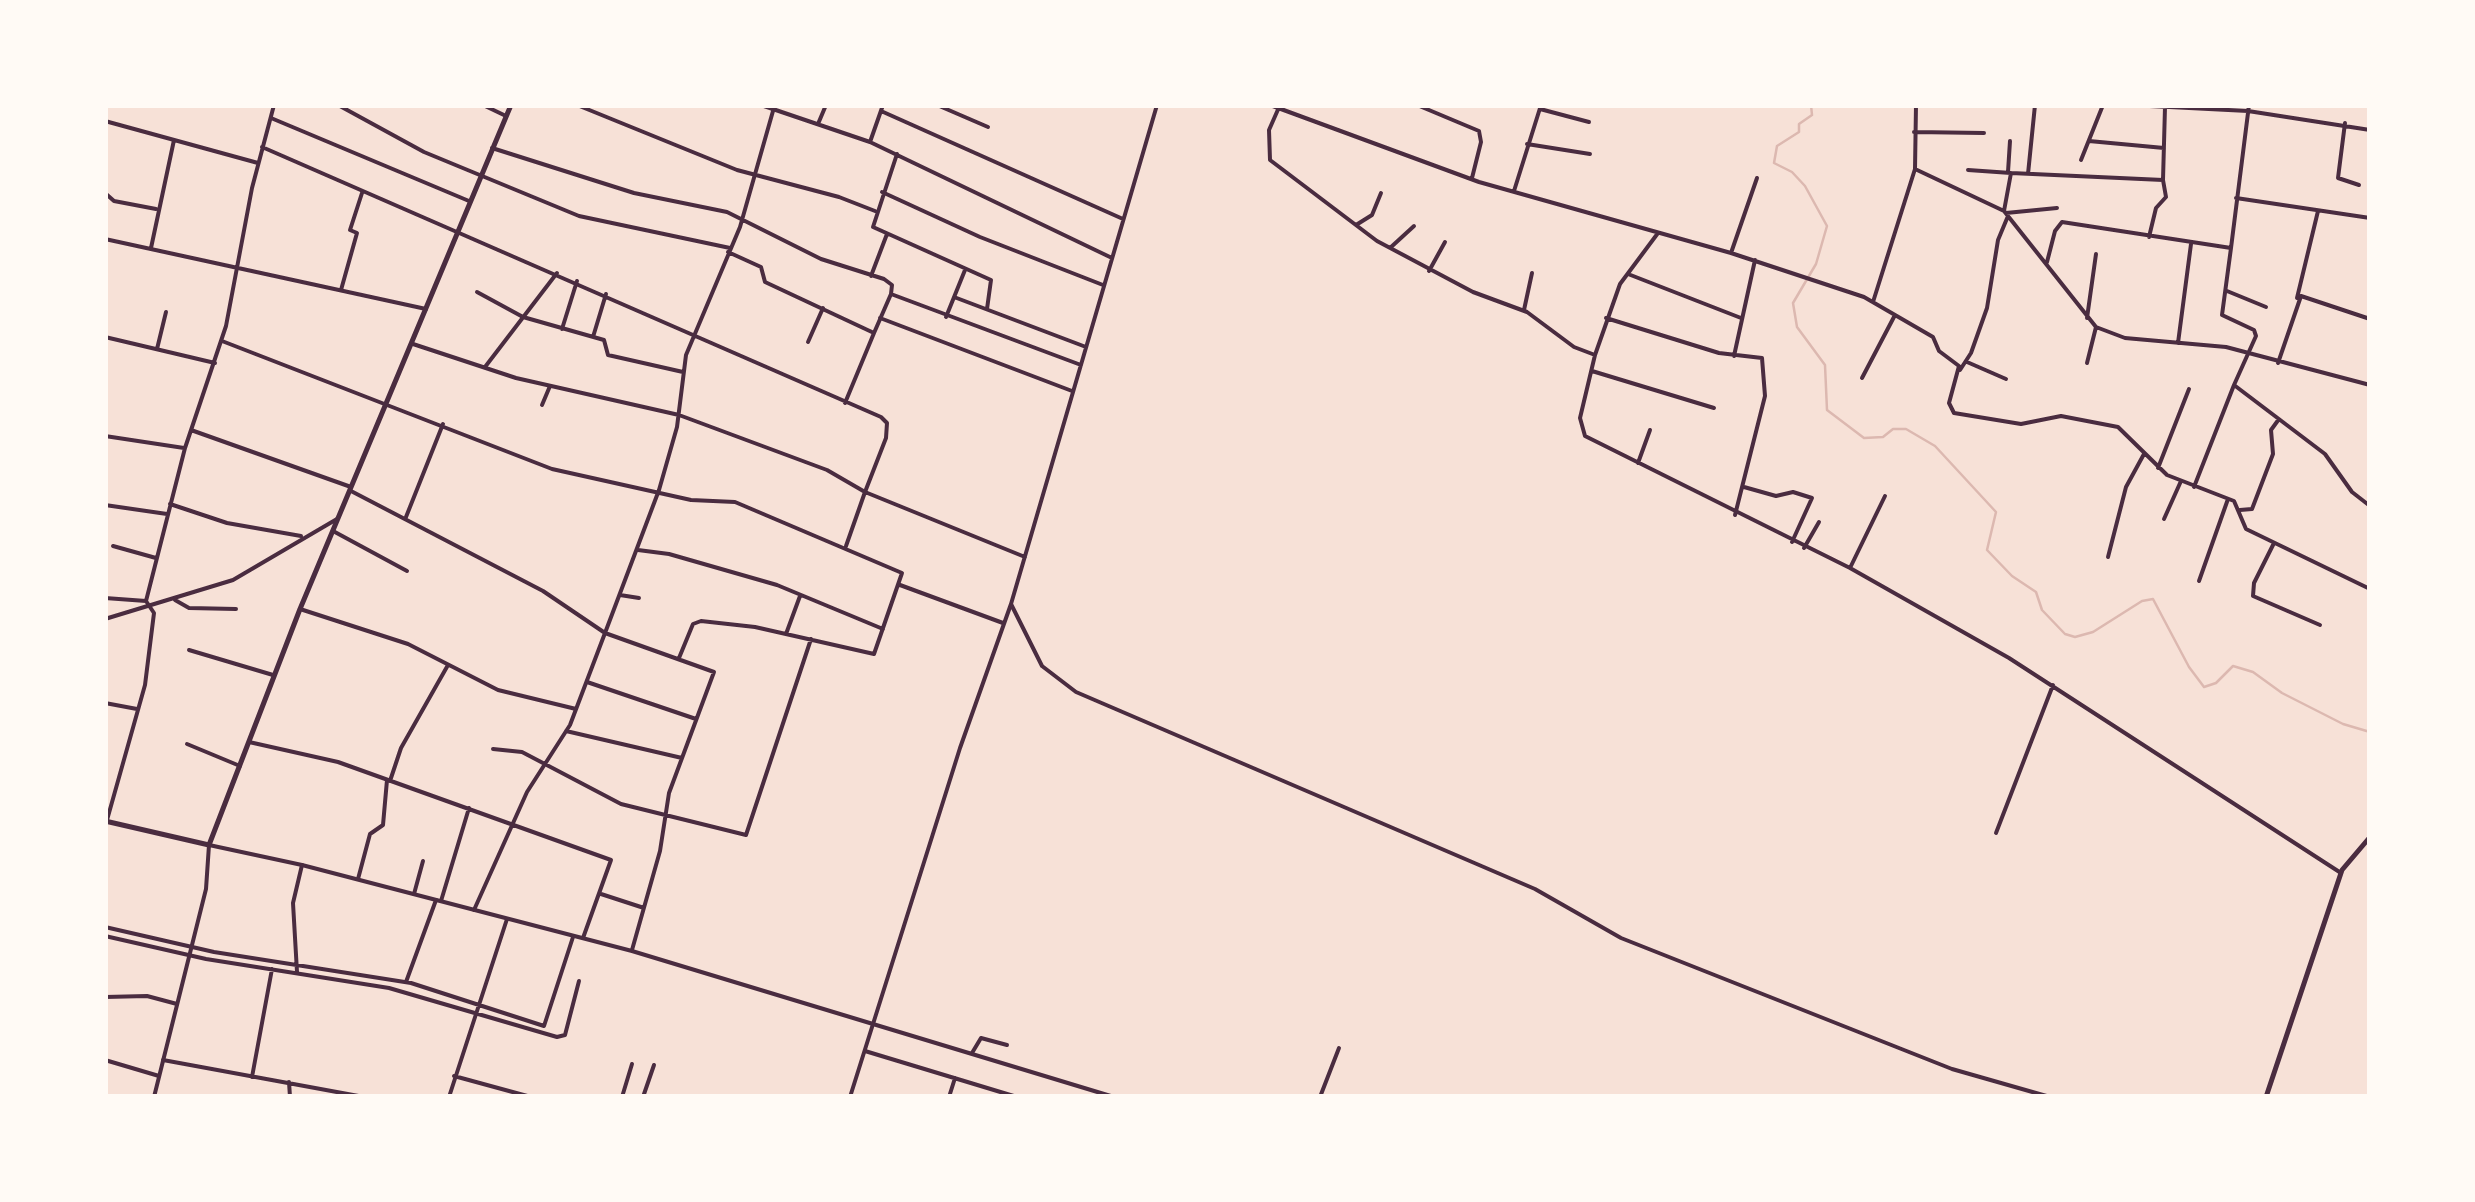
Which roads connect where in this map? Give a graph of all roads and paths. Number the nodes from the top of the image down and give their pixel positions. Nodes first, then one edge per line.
1 (274, 105) edge
2 (338, 105) edge
3 (483, 105) edge
4 (511, 105) edge
5 (577, 105) edge
6 (760, 105) edge
7 (826, 105) edge
8 (936, 105) edge
9 (1157, 105) edge
10 (1270, 105) edge
11 (1417, 105) edge
12 (1916, 105) edge
13 (2035, 105) edge
14 (2104, 105) edge
15 (2130, 105) edge
16 (1279, 107) edge
17 (1540, 107) edge
18 (2165, 107) edge
19 (882, 108) edge
20 (2248, 108) edge
21 (773, 111) junction
22 (506, 116) junction
23 (271, 118) junction
24 (105, 121) edge
25 (1590, 122) dead end
26 (2345, 124) junction
27 (818, 125) junction
28 (988, 128) dead end
29 (2370, 130) edge
30 (1914, 132) junction
31 (1984, 133) dead end
32 (174, 140) junction
33 (2010, 141) dead end
34 (2089, 141) junction
35 (870, 142) junction
36 (1526, 144) junction
37 (262, 147) junction
38 (492, 148) junction
39 (2164, 148) junction
40 (898, 154) junction
41 (1590, 154) dead end
42 (2081, 160) dead end
43 (258, 162) junction
44 (1914, 170) junction
45 (1968, 170) dead end
46 (2010, 172) junction
47 (2028, 174) junction
48 (757, 177) junction
49 (480, 178) junction
50 (1757, 178) dead end
51 (1472, 180) junction
52 (2163, 180) junction
53 (2360, 184) dead end
54 (1514, 191) junction
55 (362, 192) junction
56 (882, 192) junction
57 (105, 193) edge
58 (1382, 193) dead end
59 (2236, 198) junction
60 (470, 202) junction
61 (2057, 208) dead end
62 (158, 209) junction
63 (2318, 210) junction
64 (875, 212) junction
65 (2006, 213) junction
66 (2370, 218) edge
67 (743, 219) junction
68 (1124, 220) junction
69 (1356, 225) junction
70 (1414, 226) dead end
71 (1658, 233) junction
72 (455, 234) junction
73 (886, 234) junction
74 (2150, 237) junction
75 (105, 240) edge
76 (1445, 242) dead end
77 (2191, 242) junction
78 (1390, 248) junction
79 (2231, 248) junction
80 (150, 249) junction
81 (729, 250) junction
82 (1732, 253) junction
83 (2096, 254) dead end
84 (1112, 258) junction
85 (1755, 260) junction
86 (2048, 262) junction
87 (236, 266) junction
88 (965, 270) junction
89 (1430, 271) junction
90 (557, 273) junction
91 (1532, 273) dead end
92 (1628, 274) junction
93 (871, 276) junction
94 (578, 281) junction
95 (1104, 286) junction
96 (341, 290) junction
97 (2227, 291) junction
98 (476, 292) dead end
99 (606, 294) junction
100 (891, 294) junction
101 (954, 297) junction
102 (2297, 299) junction
103 (1873, 302) junction
104 (2266, 307) dead end
105 (823, 308) junction
106 (426, 309) junction
107 (987, 309) junction
108 (1524, 310) junction
109 (166, 312) dead end
110 (1895, 315) junction
111 (522, 317) junction
112 (946, 317) junction
113 (880, 318) junction
114 (1606, 318) junction
115 (1740, 318) junction
116 (2087, 318) junction
117 (2370, 319) edge
118 (2096, 327) junction
119 (562, 329) junction
120 (874, 333) junction
121 (697, 334) junction
122 (105, 336) edge
123 (592, 337) junction
124 (222, 341) junction
125 (808, 342) dead end
126 (413, 344) junction
127 (2178, 344) junction
128 (1086, 347) junction
129 (157, 348) junction
130 (2247, 354) junction
131 (1595, 355) junction
132 (1734, 356) junction
133 (1967, 362) junction
134 (2278, 362) junction
135 (215, 363) junction
136 (2087, 364) dead end
137 (1081, 365) junction
138 (485, 367) junction
139 (1960, 370) junction
140 (1592, 371) junction
141 (683, 372) junction
142 (1862, 378) dead end
143 (2006, 379) dead end
144 (2234, 385) junction
145 (2370, 385) edge
146 (550, 386) junction
147 (2189, 389) dead end
148 (1073, 391) junction
149 (844, 402) junction
150 (389, 404) junction
151 (542, 405) dead end
152 (1714, 408) dead end
153 (678, 415) junction
154 (2279, 418) junction
155 (442, 424) junction
156 (191, 430) junction
157 (1650, 430) dead end
158 (105, 436) edge
159 (186, 448) junction
160 (2144, 454) junction
161 (1638, 463) junction
162 (2158, 468) junction
163 (2181, 481) junction
164 (2194, 486) junction
165 (1744, 487) junction
166 (352, 489) junction
167 (660, 490) junction
168 (865, 492) junction
169 (1884, 496) dead end
170 (2228, 499) junction
171 (170, 504) junction
172 (105, 505) edge
173 (2370, 506) edge
174 (2240, 510) junction
175 (167, 514) junction
176 (1734, 514) junction
177 (405, 518) junction
178 (338, 519) junction
179 (2164, 519) dead end
180 (1819, 522) dead end
181 (333, 531) junction
182 (302, 536) junction
183 (1792, 542) junction
184 (2274, 543) junction
185 (113, 546) dead end
186 (846, 547) junction
187 (1804, 548) junction
188 (638, 550) junction
189 (1025, 557) junction
190 (2108, 557) dead end
191 (156, 558) junction
192 (1850, 568) junction
193 (407, 571) dead end
194 (2199, 581) dead end
195 (900, 585) junction
196 (2370, 589) edge
197 (800, 594) junction
198 (620, 595) junction
199 (105, 598) edge
200 (639, 598) dead end
201 (175, 600) junction
202 (146, 601) junction
203 (1011, 604) junction
204 (154, 606) junction
205 (236, 609) dead end
206 (300, 609) junction
207 (105, 619) edge
208 (1004, 623) junction
209 (2320, 625) dead end
210 (883, 629) junction
211 (605, 633) junction
212 (786, 634) junction
213 (811, 639) junction
214 (190, 650) dead end
215 (679, 658) junction
216 (450, 663) junction
217 (273, 675) junction
218 (587, 682) junction
219 (2053, 685) junction
220 (105, 702) edge
221 (137, 709) junction
222 (576, 709) junction
223 (696, 718) junction
224 (566, 731) junction
225 (249, 742) junction
226 (187, 744) dead end
227 (494, 750) dead end
228 (682, 758) junction
229 (240, 766) junction
230 (543, 766) junction
231 (388, 780) junction
232 (469, 808) junction
233 (668, 816) junction
234 (106, 822) edge
235 (513, 824) junction
236 (1996, 832) dead end
237 (2370, 837) edge
238 (209, 845) junction
239 (423, 861) dead end
240 (302, 865) junction
241 (2341, 874) junction
242 (358, 880) junction
243 (414, 894) junction
244 (601, 894) junction
245 (438, 900) junction
246 (645, 908) junction
247 (474, 910) junction
248 (507, 919) junction
249 (105, 928) edge
250 (105, 936) edge
251 (573, 936) junction
252 (583, 939) junction
253 (190, 951) junction
254 (632, 952) junction
255 (298, 968) junction
256 (272, 969) junction
257 (579, 981) dead end
258 (406, 982) junction
259 (105, 996) edge
260 (177, 1004) junction
261 (475, 1008) junction
262 (874, 1025) junction
263 (1007, 1045) dead end
264 (865, 1048) junction
265 (1338, 1048) dead end
266 (973, 1050) junction
267 (105, 1060) edge
268 (163, 1060) junction
269 (632, 1064) dead end
270 (654, 1065) dead end
271 (159, 1076) junction
272 (454, 1076) junction
273 (252, 1077) junction
274 (955, 1078) junction
275 (289, 1082) junction
276 (356, 1096) edge
277 (154, 1097) edge
278 (290, 1097) edge
279 (364, 1097) edge
280 (449, 1097) edge
281 (531, 1097) edge
282 (622, 1097) edge
283 (643, 1097) edge
284 (850, 1097) edge
285 (949, 1097) edge
286 (1017, 1097) edge
287 (1114, 1097) edge
288 (1320, 1097) edge
289 (2050, 1097) edge
290 (2266, 1097) edge

1 - 23 street
2 - 49 street
3 - 22 street
4 - 22 main road
5 - 48 street
6 - 21 street
7 - 27 street
8 - 28 street
9 - 68 street
10 - 16 street
11 - 51 street
12 - 30 street
13 - 47 street
14 - 34 street
15 - 18 street
16 - 51 street
16 - 69 street
17 - 25 street
17 - 36 street
18 - 20 street
18 - 39 street
19 - 35 street
19 - 68 street
20 - 26 street
20 - 59 street
21 - 27 street
21 - 48 street
22 - 38 main road
23 - 37 street
23 - 60 street
24 - 32 street
26 - 29 street
26 - 53 street
27 - 35 street
30 - 31 street
30 - 44 street
32 - 43 street
32 - 62 street
33 - 46 street
34 - 39 street
34 - 42 street
35 - 40 street
36 - 41 street
36 - 54 street
37 - 43 street
37 - 55 street
38 - 49 main road
38 - 67 street
39 - 52 street
40 - 56 street
40 - 84 street
43 - 87 street
44 - 65 street
44 - 103 street
45 - 46 street
46 - 47 street
46 - 65 street
47 - 52 street
48 - 64 street
48 - 67 street
49 - 60 main road
49 - 81 street
50 - 82 street
51 - 54 street
52 - 74 street
54 - 71 street
55 - 72 street
55 - 96 street
56 - 64 street
56 - 95 street
57 - 62 street
58 - 69 street
59 - 63 street
59 - 79 street
60 - 72 main road
61 - 65 street
62 - 80 street
63 - 66 street
63 - 102 street
64 - 73 street
65 - 86 street
65 - 133 street
67 - 81 street
67 - 93 street
68 - 84 street
69 - 78 street
70 - 78 street
71 - 82 street
71 - 92 street
72 - 90 street
72 - 106 main road
73 - 88 street
73 - 93 street
74 - 77 street
74 - 86 street
75 - 80 street
76 - 89 street
77 - 79 street
77 - 127 street
78 - 89 street
79 - 97 street
80 - 87 street
81 - 105 street
81 - 121 street
82 - 85 street
83 - 116 street
84 - 95 street
85 - 103 street
85 - 115 street
86 - 116 street
87 - 96 street
87 - 124 street
88 - 101 street
88 - 107 street
89 - 108 street
90 - 94 street
90 - 111 street
91 - 108 street
92 - 114 street
92 - 115 street
93 - 100 street
94 - 99 street
94 - 119 street
95 - 128 street
96 - 106 street
97 - 104 street
97 - 130 street
98 - 111 street
99 - 121 street
99 - 123 street
100 - 112 street
100 - 113 street
101 - 107 street
101 - 112 street
102 - 117 street
102 - 134 street
103 - 110 street
105 - 120 street
105 - 125 street
106 - 126 main road
107 - 128 street
108 - 131 street
109 - 129 street
110 - 139 street
110 - 142 street
111 - 119 street
111 - 138 street
112 - 137 street
113 - 120 street
113 - 148 street
114 - 131 street
114 - 132 street
115 - 132 street
116 - 118 street
118 - 127 street
118 - 136 street
119 - 123 street
120 - 149 street
121 - 141 street
121 - 149 street
122 - 129 street
123 - 141 street
124 - 135 street
124 - 150 street
126 - 138 street
126 - 150 main road
127 - 130 street
128 - 137 street
129 - 135 street
130 - 134 street
130 - 144 street
131 - 140 street
132 - 165 street
133 - 139 street
133 - 143 street
134 - 145 street
135 - 156 street
137 - 148 street
138 - 146 street
139 - 160 street
140 - 152 street
140 - 161 street
141 - 153 street
144 - 154 street
144 - 164 street
146 - 151 street
146 - 153 street
147 - 162 street
148 - 189 street
149 - 168 street
150 - 155 street
150 - 166 main road
153 - 167 street
153 - 168 street
154 - 173 street
154 - 174 street
155 - 167 street
155 - 177 street
156 - 159 street
156 - 166 street
157 - 161 street
158 - 159 street
159 - 171 street
160 - 162 street
160 - 190 street
161 - 176 street
162 - 163 street
163 - 164 street
163 - 179 street
164 - 170 street
165 - 176 street
165 - 183 street
166 - 177 street
166 - 178 main road
167 - 186 street
167 - 188 street
168 - 186 street
168 - 189 street
169 - 192 street
170 - 174 street
170 - 194 street
171 - 175 street
171 - 182 street
172 - 175 street
174 - 184 street
175 - 191 street
176 - 183 street
177 - 211 street
178 - 181 main road
178 - 182 street
180 - 187 street
181 - 193 street
181 - 206 main road
182 - 201 street
183 - 187 street
184 - 196 street
184 - 209 street
185 - 191 street
186 - 195 street
187 - 192 street
188 - 197 street
188 - 198 street
189 - 203 street
191 - 202 street
192 - 219 street
195 - 208 street
195 - 210 street
197 - 210 street
197 - 212 street
198 - 200 street
198 - 211 street
199 - 202 street
201 - 204 street
201 - 205 street
202 - 204 street
203 - 208 street
203 - 289 street
204 - 207 street
204 - 221 street
206 - 216 street
206 - 217 main road
208 - 262 street
210 - 213 street
211 - 215 street
211 - 218 street
212 - 213 street
212 - 215 street
213 - 233 street
214 - 217 street
215 - 223 street
216 - 222 street
216 - 231 street
217 - 225 main road
218 - 222 street
218 - 223 street
219 - 236 street
219 - 241 street
220 - 221 street
221 - 234 street
222 - 224 street
223 - 228 street
224 - 228 street
224 - 230 street
225 - 229 main road
225 - 231 street
226 - 229 street
227 - 230 street
228 - 233 street
229 - 238 main road
230 - 233 street
230 - 235 street
231 - 232 street
231 - 242 street
232 - 235 street
232 - 245 street
233 - 246 street
234 - 238 main road
235 - 244 street
235 - 247 street
237 - 241 main road
238 - 240 street
238 - 253 street
239 - 243 street
240 - 242 street
240 - 255 street
241 - 290 main road
242 - 243 street
243 - 245 street
244 - 246 street
244 - 252 street
245 - 247 street
245 - 258 street
246 - 254 street
247 - 248 street
248 - 251 street
248 - 261 street
249 - 253 street
250 - 253 street
251 - 252 street
251 - 261 street
252 - 254 street
253 - 255 street
253 - 256 street
253 - 260 street
254 - 262 street
255 - 256 street
255 - 258 street
255 - 261 street
256 - 273 street
257 - 261 street
258 - 261 street
259 - 260 street
260 - 268 street
261 - 272 street
262 - 264 street
262 - 266 street
263 - 266 street
264 - 274 street
264 - 284 street
265 - 288 street
266 - 287 street
267 - 271 street
268 - 271 street
268 - 273 street
269 - 282 street
270 - 283 street
271 - 277 street
272 - 280 street
272 - 281 street
273 - 275 street
274 - 285 street
274 - 286 street
275 - 276 street
275 - 278 street
276 - 279 street

